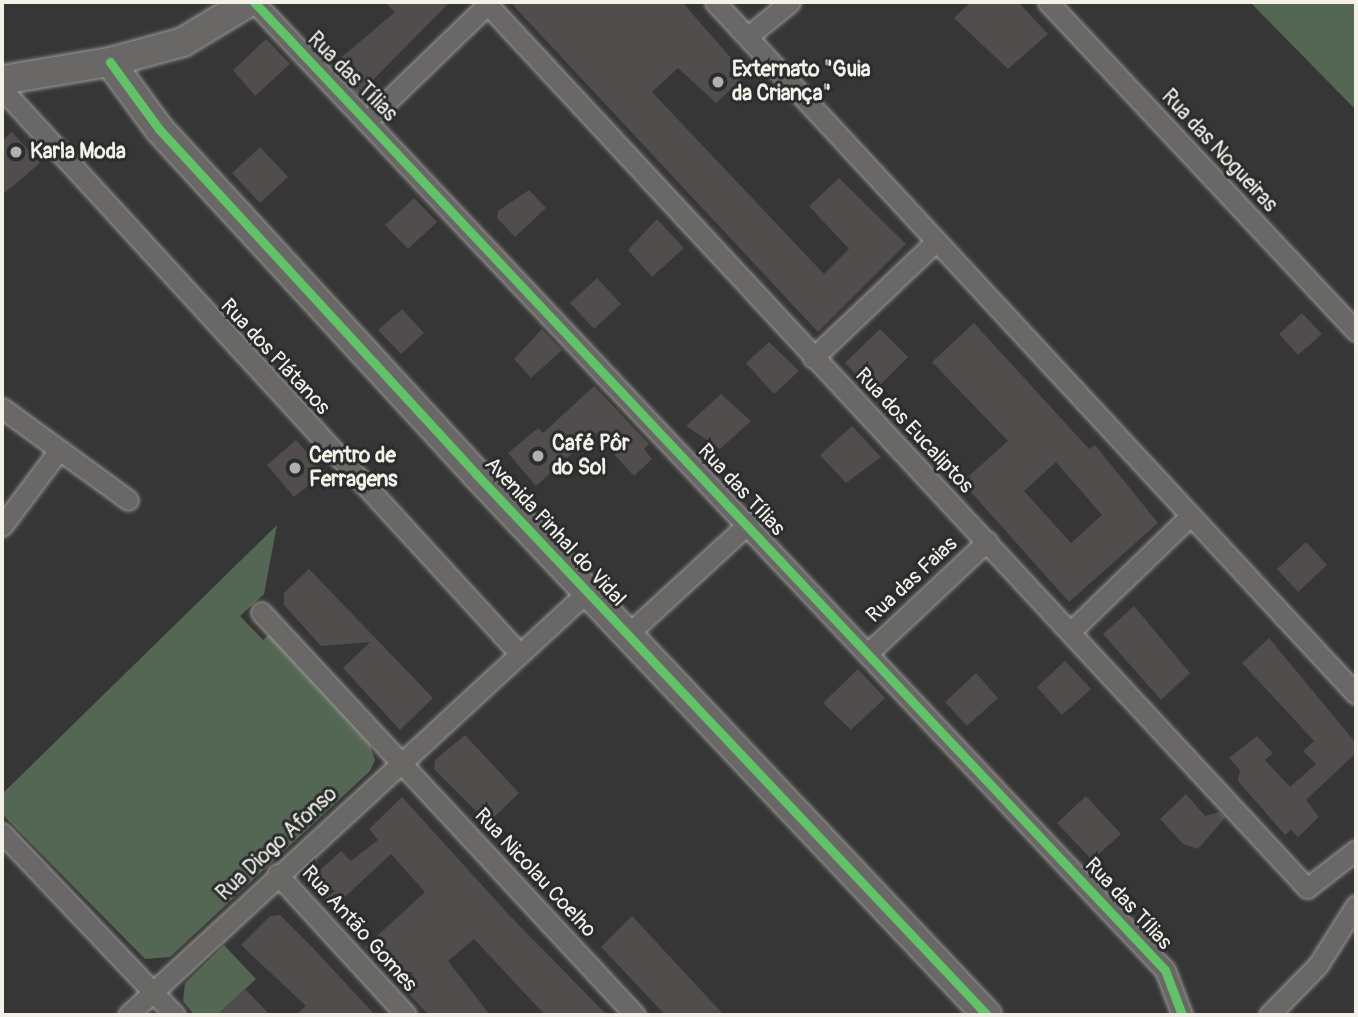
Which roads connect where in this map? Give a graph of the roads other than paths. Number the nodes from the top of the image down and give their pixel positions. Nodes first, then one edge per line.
1 (249, 2) edge
2 (254, 2) edge
3 (715, 2) edge
4 (790, 2) edge
5 (1048, 2) edge
6 (489, 3) edge
7 (748, 36) junction
8 (110, 62) junction
9 (2, 80) edge
10 (2, 89) edge
11 (370, 118) junction
12 (934, 243) junction
13 (1356, 331) edge
14 (813, 358) junction
15 (2, 408) edge
16 (59, 450) junction
17 (128, 500) dead end
18 (1190, 516) junction
19 (749, 523) junction
20 (2, 526) edge
21 (987, 541) junction
22 (587, 592) junction
23 (261, 612) dead end
24 (1071, 631) junction
25 (627, 635) junction
26 (869, 652) junction
27 (519, 653) junction
28 (1356, 694) edge
29 (401, 762) junction
30 (2, 834) edge
31 (1356, 850) edge
32 (277, 874) junction
33 (1356, 905) edge
34 (153, 992) junction
35 (128, 1015) edge
36 (175, 1015) edge
37 (407, 1015) edge
38 (635, 1015) edge
39 (987, 1015) edge
40 (1182, 1015) edge
41 (1269, 1015) edge

1 - 8 street
2 - 11 street, Rua das Tílias
3 - 7 street
4 - 7 street
5 - 13 street, Rua das Nogueiras
6 - 11 street
6 - 14 street, Rua dos Eucaliptos
7 - 12 street
8 - 9 street
8 - 22 street, Avenida Pinhal do Vidal
10 - 27 street, Rua dos Plátanos
11 - 19 street, Rua das Tílias
12 - 14 street
12 - 18 street
14 - 21 street, Rua dos Eucaliptos
15 - 16 street
16 - 17 street
16 - 20 street
18 - 24 street
18 - 28 street
19 - 25 street
19 - 26 street, Rua das Tílias
21 - 24 street, Rua dos Eucaliptos
21 - 26 street, Rua das Faias
22 - 25 street, Avenida Pinhal do Vidal
22 - 27 street, Rua Diogo Afonso
23 - 29 street, Rua Nicolau Coelho
24 - 31 street, Rua dos Eucaliptos
25 - 39 street, Avenida Pinhal do Vidal
26 - 40 street, Rua das Tílias
27 - 29 street, Rua Diogo Afonso
29 - 32 street, Rua Diogo Afonso
29 - 38 street, Rua Nicolau Coelho
30 - 34 street
32 - 34 street, Rua Diogo Afonso
32 - 37 street, Rua Antão Gomes
33 - 41 street
34 - 35 street, Rua Diogo Afonso
34 - 36 street

